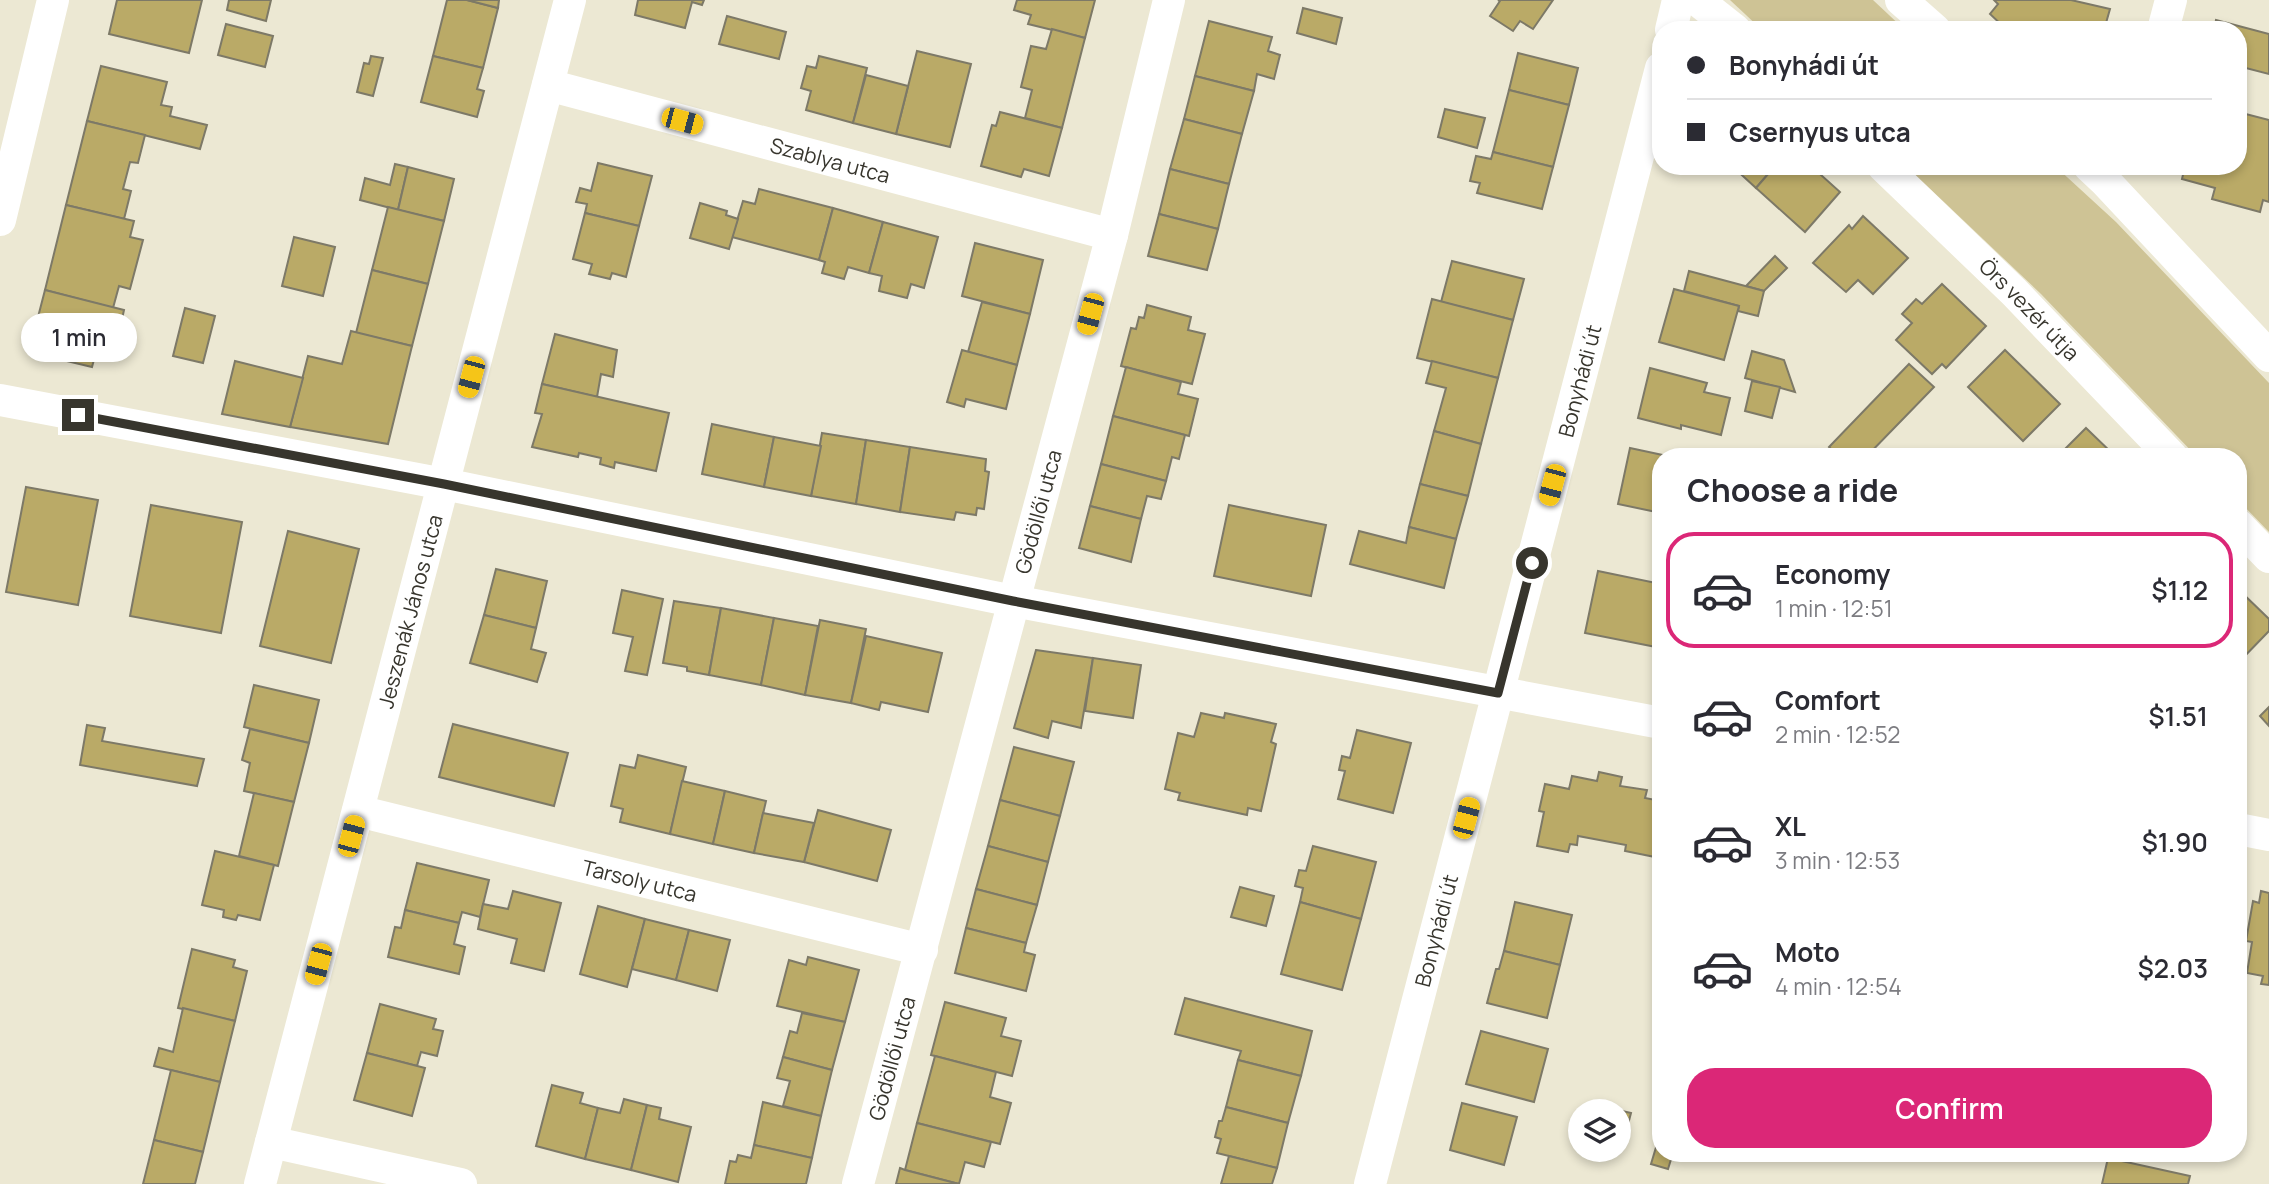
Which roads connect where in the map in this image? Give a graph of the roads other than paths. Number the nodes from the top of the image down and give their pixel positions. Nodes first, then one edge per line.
1 (53, 0) edge
2 (570, 0) edge
3 (1169, 0) edge
4 (1678, 0) edge
5 (1697, 0) edge
6 (1901, 0) edge
7 (2171, 0) edge
8 (1673, 21) edge
9 (1724, 21) edge
10 (1925, 21) edge
11 (2165, 21) edge
12 (548, 85) junction
13 (1652, 103) edge
14 (1892, 175) edge
15 (2106, 175) edge
16 (0, 220) edge
17 (1112, 235) junction
18 (2269, 356) edge
19 (0, 400) edge
20 (2163, 448) edge
21 (444, 484) junction
22 (2247, 534) edge
23 (2269, 557) edge
24 (1013, 601) junction
25 (1498, 693) junction
26 (1652, 721) edge
27 (358, 811) junction
28 (2247, 831) edge
29 (2269, 835) edge
30 (922, 950) junction
31 (271, 1142) junction
32 (260, 1184) edge
33 (461, 1184) edge
34 (858, 1184) edge
35 (1370, 1184) edge

1 - 16 street
2 - 12 street, Jeszenák János utca
3 - 17 street, Gödöllői utca
4 - 8 street
5 - 9 street
6 - 10 street
7 - 11 street
12 - 17 street, Szablya utca
12 - 21 street, Jeszenák János utca
13 - 25 street, Bonyhádi út
14 - 20 street, Örs vezér útja
15 - 18 street
17 - 24 street, Gödöllői utca
19 - 21 street
21 - 24 street
21 - 27 street, Jeszenák János utca
22 - 23 street
24 - 25 street
24 - 30 street, Gödöllői utca
25 - 26 street
25 - 35 street, Bonyhádi út
27 - 30 street, Tarsoly utca
27 - 31 street, Jeszenák János utca
28 - 29 street
30 - 34 street, Gödöllői utca
31 - 32 street, Jeszenák János utca
31 - 33 street

